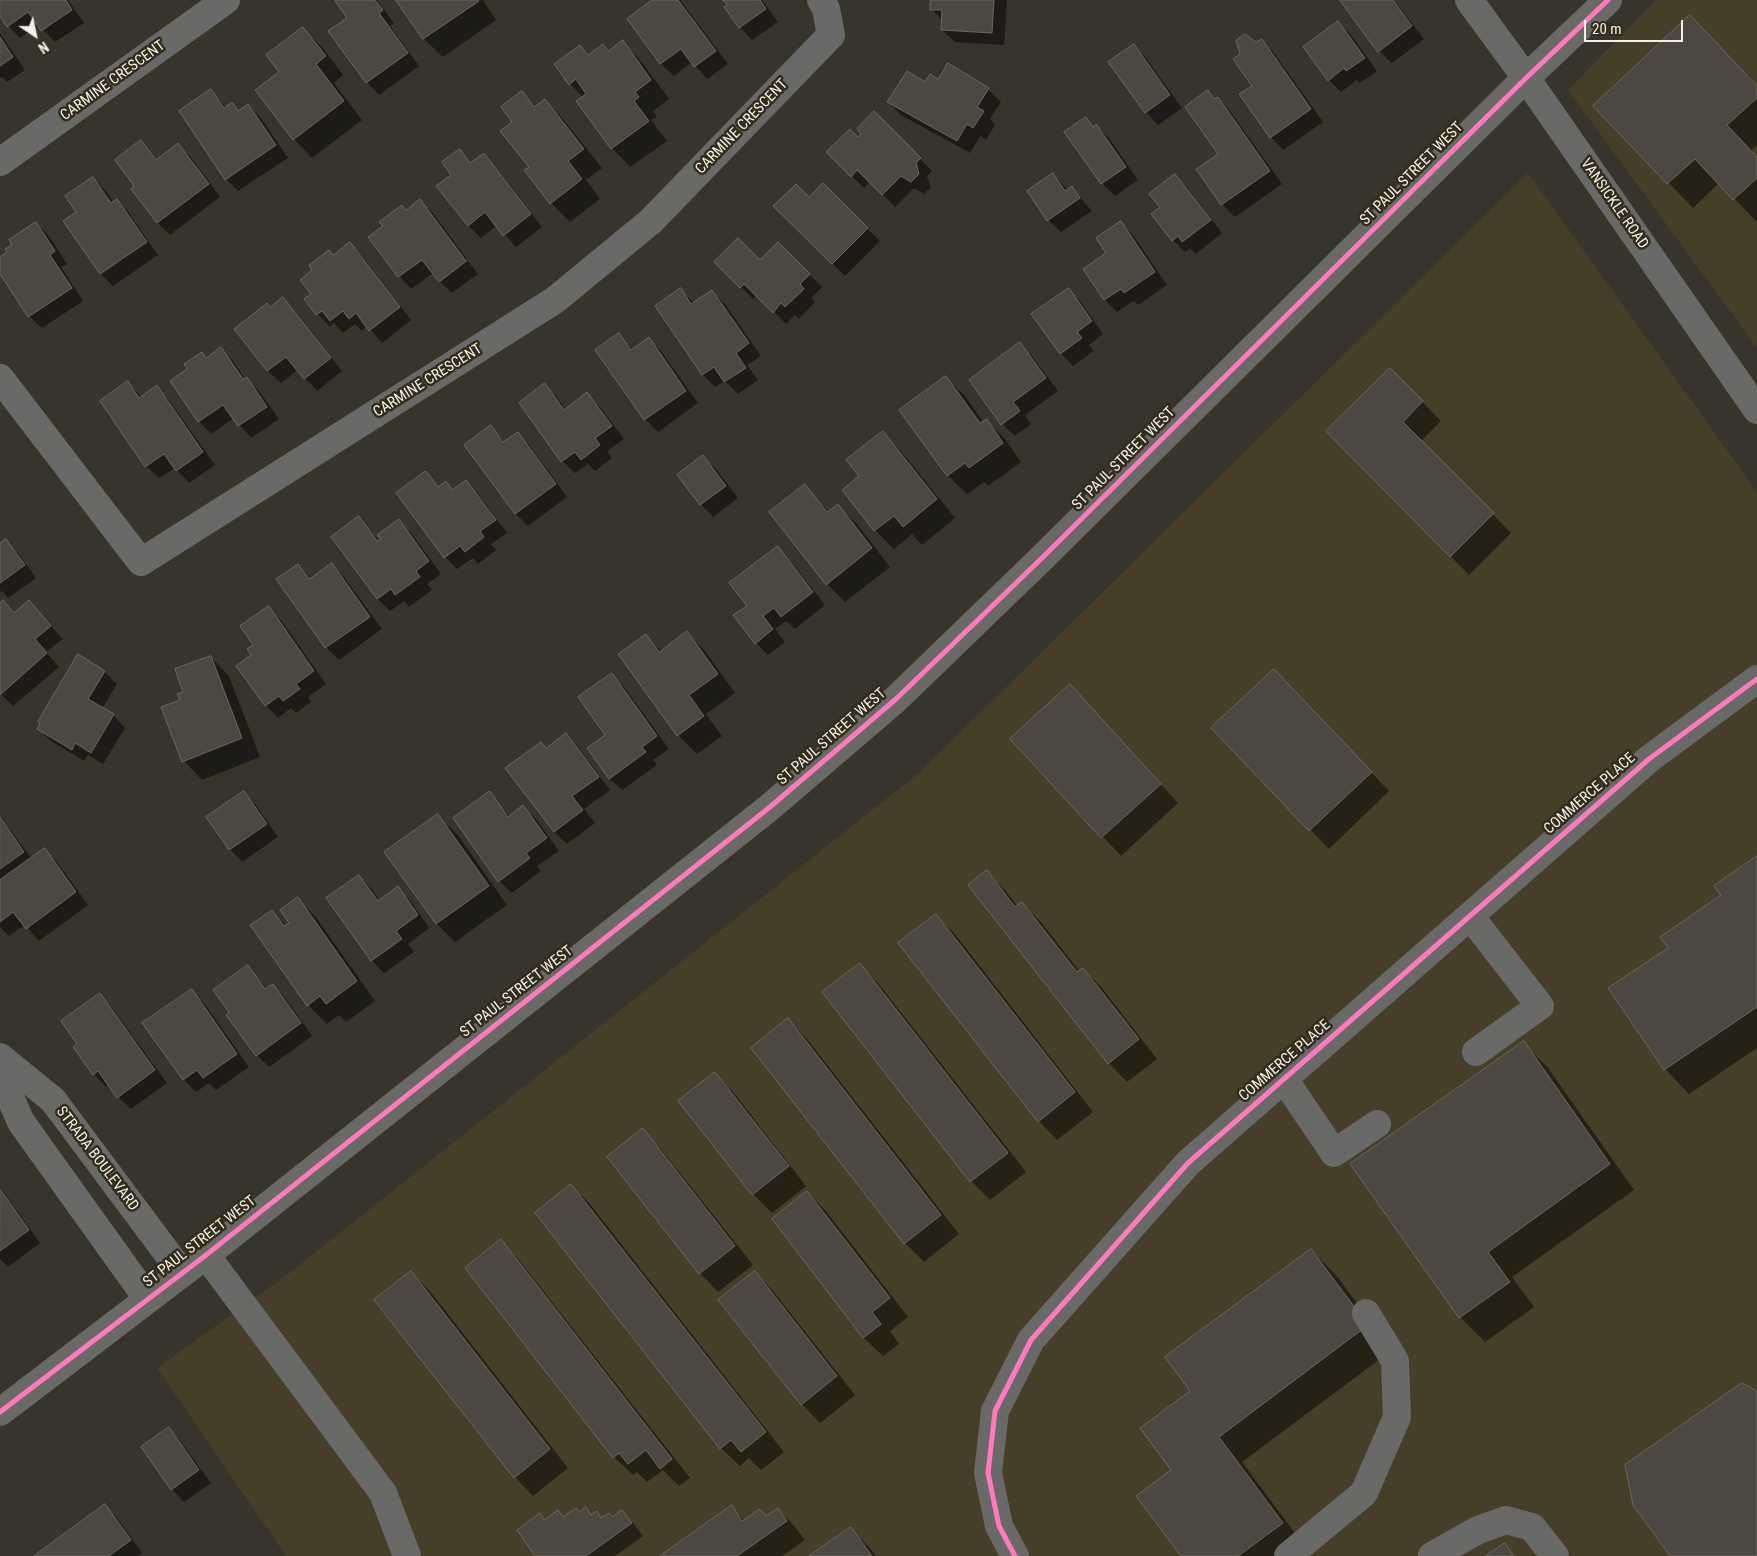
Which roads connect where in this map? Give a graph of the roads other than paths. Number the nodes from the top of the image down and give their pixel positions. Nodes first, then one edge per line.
1 (226, 0) edge
2 (820, 0) edge
3 (1469, 0) edge
4 (1608, 0) edge
5 (1526, 78) junction
6 (0, 162) edge
7 (0, 378) edge
8 (1757, 410) edge
9 (1757, 679) edge
10 (1470, 916) junction
11 (1476, 1052) dead end
12 (0, 1057) edge
13 (0, 1074) edge
14 (1284, 1079) junction
15 (1377, 1124) dead end
16 (206, 1255) junction
17 (182, 1272) junction
18 (147, 1298) junction
19 (1366, 1313) dead end
20 (0, 1412) edge
21 (407, 1556) edge
22 (1015, 1556) edge
23 (1288, 1556) edge
24 (1432, 1556) edge
25 (1555, 1556) edge

1 - 6 street, CARMINE CRESCENT
2 - 7 street, CARMINE CRESCENT
3 - 5 street, VANSICKLE ROAD
4 - 5 main road, ST PAUL STREET WEST
5 - 8 street, VANSICKLE ROAD
5 - 16 main road, ST PAUL STREET WEST
9 - 10 street, COMMERCE PLACE
10 - 11 street
10 - 14 street, COMMERCE PLACE
12 - 17 street, STRADA BOULEVARD
13 - 18 street
14 - 15 street
14 - 22 street, COMMERCE PLACE
16 - 17 main road, ST PAUL STREET WEST
16 - 21 street
17 - 18 main road, ST PAUL STREET WEST
18 - 20 main road, ST PAUL STREET WEST
19 - 23 street
24 - 25 street

